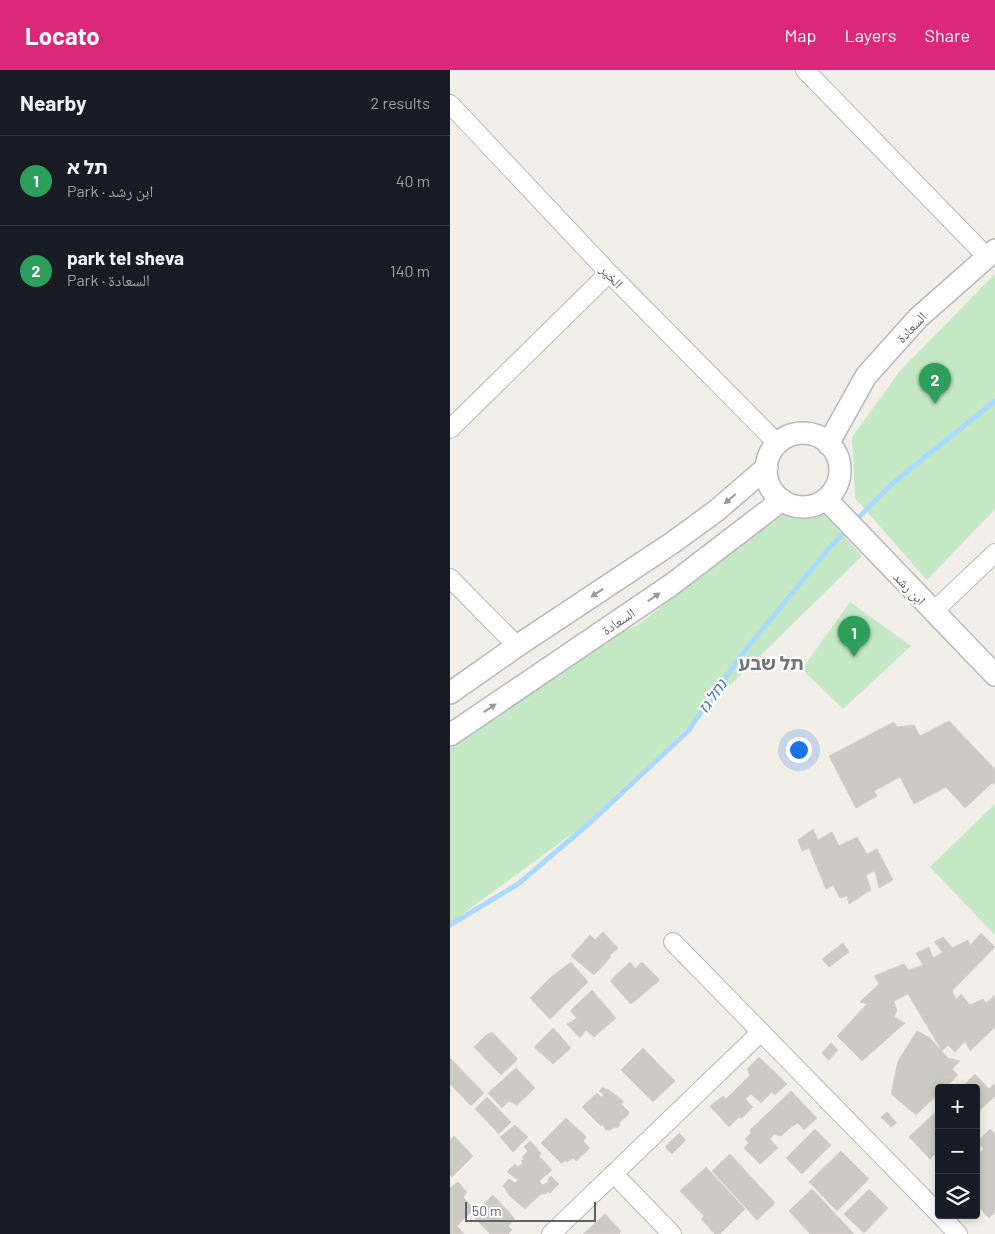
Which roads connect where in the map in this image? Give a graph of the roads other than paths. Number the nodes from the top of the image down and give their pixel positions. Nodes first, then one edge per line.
1 (806, 70) edge
2 (450, 104) edge
3 (991, 254) edge
4 (609, 273) junction
5 (450, 428) edge
6 (778, 444) junction
7 (828, 444) junction
8 (767, 467) junction
9 (826, 499) junction
10 (782, 500) junction
11 (995, 552) edge
12 (450, 578) edge
13 (933, 612) junction
14 (516, 646) junction
15 (995, 675) edge
16 (450, 693) edge
17 (450, 735) edge
18 (673, 942) dead end
19 (761, 1032) junction
20 (614, 1174) junction
21 (935, 1211) edge
22 (943, 1219) edge
23 (551, 1234) edge
24 (672, 1234) edge
25 (958, 1234) edge

1 - 3 street
2 - 4 street, الخير
3 - 7 street, السعادة
4 - 5 street
4 - 6 street, الخير
6 - 7 street
6 - 8 street
7 - 9 street
8 - 10 street
8 -> 14 street
9 - 10 street
9 - 13 street, ابن رشد
17 -> 10 street, السعادة
11 - 13 street
12 - 14 street
13 - 15 street, ابن رشد
14 - 16 street
18 - 19 street
19 - 20 street
19 - 21 street
20 - 23 street
20 - 24 street
22 - 25 street

